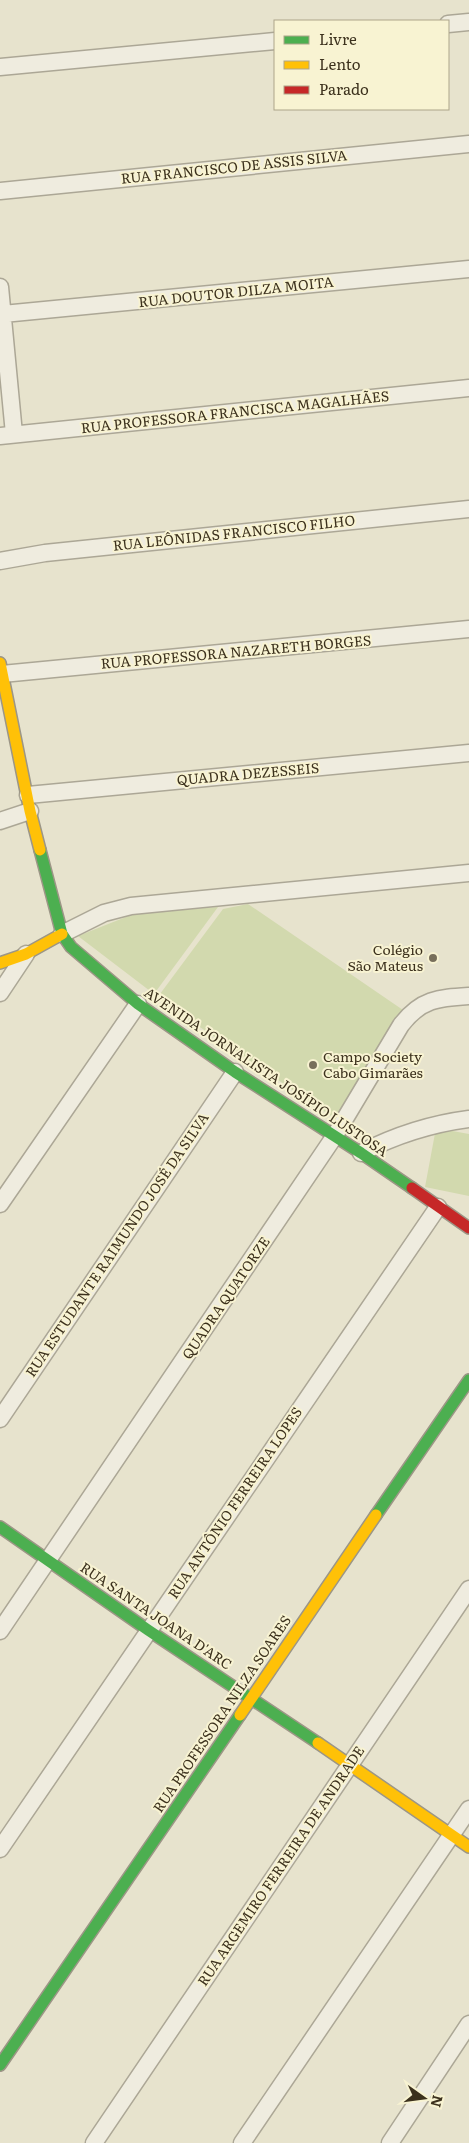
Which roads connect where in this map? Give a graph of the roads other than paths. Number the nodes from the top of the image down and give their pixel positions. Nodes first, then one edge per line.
1 (469, 22) edge
2 (449, 24) edge
3 (274, 41) edge
4 (0, 67) edge
5 (469, 144) edge
6 (0, 190) edge
7 (469, 269) edge
8 (0, 287) edge
9 (3, 314) junction
10 (469, 388) edge
11 (7, 435) edge
12 (469, 509) edge
13 (0, 561) edge
14 (469, 629) edge
15 (1, 669) edge
16 (3, 694) edge
17 (469, 753) edge
18 (29, 803) junction
19 (0, 822) edge
20 (469, 873) edge
21 (62, 934) junction
22 (26, 954) junction
23 (0, 963) edge
24 (0, 993) edge
25 (469, 996) edge
26 (138, 1004) junction
27 (235, 1072) junction
28 (469, 1119) edge
29 (334, 1137) junction
30 (361, 1153) junction
31 (0, 1204) edge
32 (438, 1207) junction
33 (469, 1228) edge
34 (469, 1380) edge
35 (0, 1419) edge
36 (0, 1528) edge
37 (48, 1560) junction
38 (469, 1589) edge
39 (0, 1630) edge
40 (148, 1630) junction
41 (251, 1697) junction
42 (349, 1765) junction
43 (469, 1808) edge
44 (451, 1835) junction
45 (469, 1847) edge
46 (0, 1849) edge
47 (469, 2024) edge
48 (0, 2065) edge
49 (94, 2143) edge
50 (242, 2143) edge
51 (390, 2143) edge

1 - 2 street
3 - 4 street
5 - 6 street, RUA FRANCISCO DE ASSIS SILVA
7 - 9 street, RUA DOUTOR DILZA MOITA
8 - 9 street
9 - 11 street
10 - 11 street, RUA PROFESSORA FRANCISCA MAGALHÃES
12 - 13 street, RUA LEÔNIDAS FRANCISCO FILHO
14 - 15 street, RUA PROFESSORA NAZARETH BORGES
15 - 16 street, AVENIDA JORNALISTA JOSÍPIO LUSTOSA
16 - 18 street, AVENIDA JORNALISTA JOSÍPIO LUSTOSA
17 - 18 street, QUADRA DEZESSEIS
18 - 19 street, QUADRA DEZESSEIS
18 - 21 street, AVENIDA JORNALISTA JOSÍPIO LUSTOSA
20 - 21 street
21 - 22 street
21 - 26 street, AVENIDA JORNALISTA JOSÍPIO LUSTOSA
22 - 23 street
22 - 24 street
25 - 29 street, QUADRA QUATORZE
26 - 27 street, AVENIDA JORNALISTA JOSÍPIO LUSTOSA
26 - 31 street
27 - 29 street, AVENIDA JORNALISTA JOSÍPIO LUSTOSA
27 - 35 street, RUA ESTUDANTE RAIMUNDO JOSÉ DA SILVA
28 - 30 street
29 - 30 street, AVENIDA JORNALISTA JOSÍPIO LUSTOSA
29 - 37 street, QUADRA QUATORZE
30 - 32 street, AVENIDA JORNALISTA JOSÍPIO LUSTOSA
32 - 33 street, AVENIDA JORNALISTA JOSÍPIO LUSTOSA
32 - 40 street, RUA ANTÔNIO FERREIRA LOPES
34 - 41 street, RUA PROFESSORA NILZA SOARES
36 - 37 street, RUA SANTA JOANA D'ARC
37 - 39 street, QUADRA QUATORZE
37 - 40 street, RUA SANTA JOANA D'ARC
38 - 42 street, RUA ARGEMIRO FERREIRA DE ANDRADE
40 - 41 street, RUA SANTA JOANA D'ARC
40 - 46 street, RUA ANTÔNIO FERREIRA LOPES
41 - 42 street, RUA SANTA JOANA D'ARC
41 - 48 street, RUA PROFESSORA NILZA SOARES
42 - 44 street, RUA SANTA JOANA D'ARC
42 - 49 street, RUA ARGEMIRO FERREIRA DE ANDRADE
43 - 44 street
44 - 45 street, RUA SANTA JOANA D'ARC
44 - 50 street
47 - 51 street

